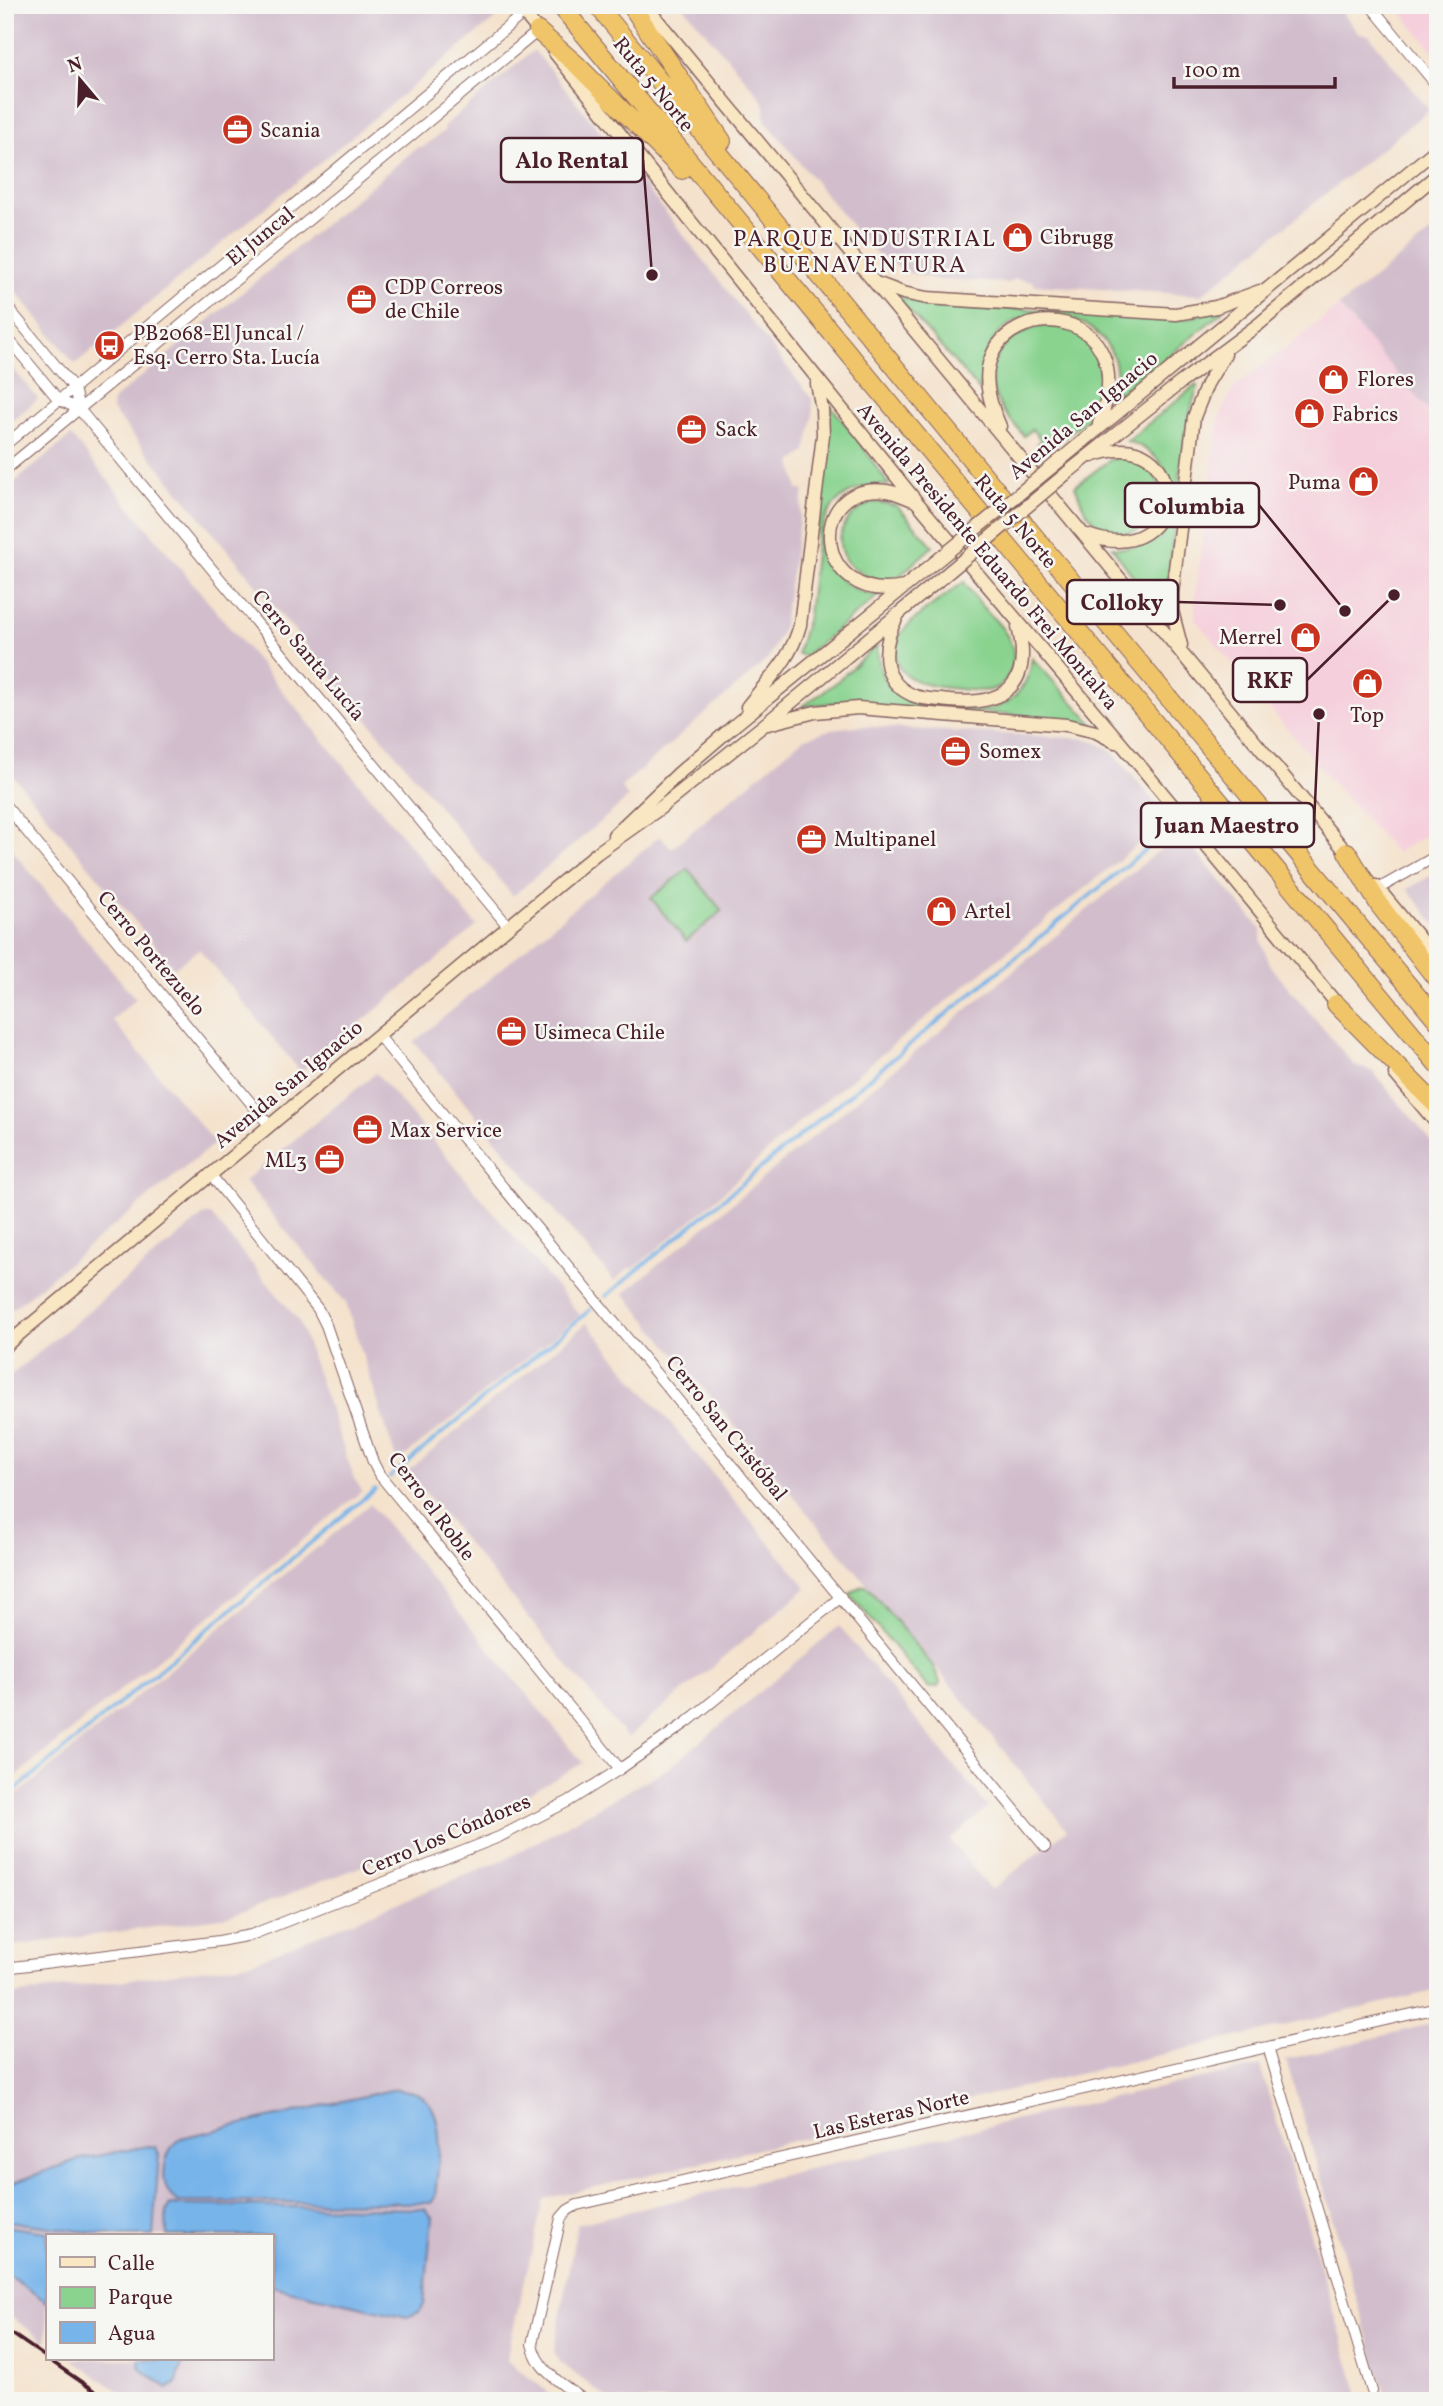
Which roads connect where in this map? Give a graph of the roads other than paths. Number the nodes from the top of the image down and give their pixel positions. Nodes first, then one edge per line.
1 (560, 5) edge
2 (597, 5) edge
3 (631, 5) edge
4 (645, 5) edge
5 (1370, 5) edge
6 (520, 9) edge
7 (538, 31) junction
8 (1438, 87) edge
9 (1438, 148) edge
10 (1438, 174) edge
11 (772, 217) junction
12 (766, 255) junction
13 (875, 282) junction
14 (1270, 287) junction
15 (5, 304) edge
16 (1245, 307) junction
17 (1259, 324) junction
18 (5, 335) edge
19 (1231, 346) junction
20 (814, 377) junction
21 (74, 388) junction
22 (59, 400) junction
23 (79, 409) junction
24 (1098, 426) junction
25 (1006, 439) junction
26 (5, 446) edge
27 (1085, 459) junction
28 (5, 470) edge
29 (916, 501) junction
30 (1086, 535) junction
31 (904, 587) junction
32 (900, 612) junction
33 (1017, 623) junction
34 (1185, 655) junction
35 (736, 723) junction
36 (764, 725) junction
37 (1123, 747) junction
38 (5, 805) edge
39 (1347, 852) junction
40 (597, 853) junction
41 (1438, 855) edge
42 (1378, 889) junction
43 (508, 926) junction
44 (1438, 961) edge
45 (1438, 981) edge
46 (1336, 1004) junction
47 (1438, 1021) edge
48 (377, 1035) junction
49 (1438, 1065) edge
50 (1438, 1107) edge
51 (269, 1125) junction
52 (1438, 1125) edge
53 (210, 1174) junction
54 (5, 1346) edge
55 (841, 1597) junction
56 (620, 1769) junction
57 (1045, 1847) dead end
58 (5, 1968) edge
59 (1438, 2008) edge
60 (1268, 2047) junction
61 (1372, 2391) dead end
62 (585, 2401) edge

1 - 12 highway, Ruta 5 Norte
2 - 11 highway, Ruta 5 Norte
3 - 11 highway
4 - 13 main road
5 - 8 street
6 - 7 main road, Avenida Presidente Eduardo Frei Montalva
6 - 21 street, El Juncal
7 - 12 highway
7 - 20 main road, Avenida Presidente Eduardo Frei Montalva
7 - 23 street, El Juncal
9 - 14 main road, Avenida San Ignacio
10 - 17 main road, Avenida San Ignacio
11 - 47 highway, Ruta 5 Norte
12 - 49 highway, Ruta 5 Norte
13 - 14 main road
13 - 25 main road
14 - 16 main road, Avenida San Ignacio
15 - 21 street, Cerro Santa Lucía
16 - 17 main road
16 - 24 main road, Avenida San Ignacio
17 - 19 main road, Avenida San Ignacio
18 - 22 street, Cerro Santa Lucía
19 - 27 main road, Avenida San Ignacio
19 - 34 main road
20 - 29 main road, Avenida Presidente Eduardo Frei Montalva
20 - 35 main road
21 - 22 street, El Juncal
21 - 23 street, Cerro Santa Lucía
22 - 23 street, Cerro Santa Lucía
22 - 26 street, El Juncal
23 - 28 street, El Juncal
23 - 43 street, Cerro Santa Lucía
24 - 25 main road
24 - 31 main road, Avenida San Ignacio, bridge
25 - 30 main road
27 - 30 main road
27 - 32 main road, Avenida San Ignacio, bridge
29 - 31 main road
29 - 33 main road, Avenida Presidente Eduardo Frei Montalva
30 - 34 main road
31 - 35 main road, Avenida San Ignacio
32 - 33 main road
32 - 36 main road, Avenida San Ignacio
33 - 37 main road, Avenida Presidente Eduardo Frei Montalva
34 - 39 main road
35 - 40 main road, Avenida San Ignacio
36 - 37 main road
36 - 40 main road, Avenida San Ignacio
37 - 46 main road, Avenida Presidente Eduardo Frei Montalva
38 - 51 street, Cerro Portezuelo
39 - 42 main road
39 - 45 highway
40 - 43 main road, Avenida San Ignacio
41 - 42 street
42 - 44 main road
43 - 48 main road, Avenida San Ignacio
46 - 50 highway
46 - 52 main road, Avenida Presidente Eduardo Frei Montalva
48 - 51 main road, Avenida San Ignacio
48 - 55 street, Cerro San Cristóbal
51 - 53 main road, Avenida San Ignacio
53 - 54 main road, Avenida San Ignacio
53 - 56 street, Cerro el Roble
55 - 56 street, Cerro Los Cóndores
55 - 57 street, Cerro San Cristóbal
56 - 58 street, Cerro Los Cóndores
59 - 60 street, Las Esteras Norte
60 - 61 street
60 - 62 street, Las Esteras Norte

